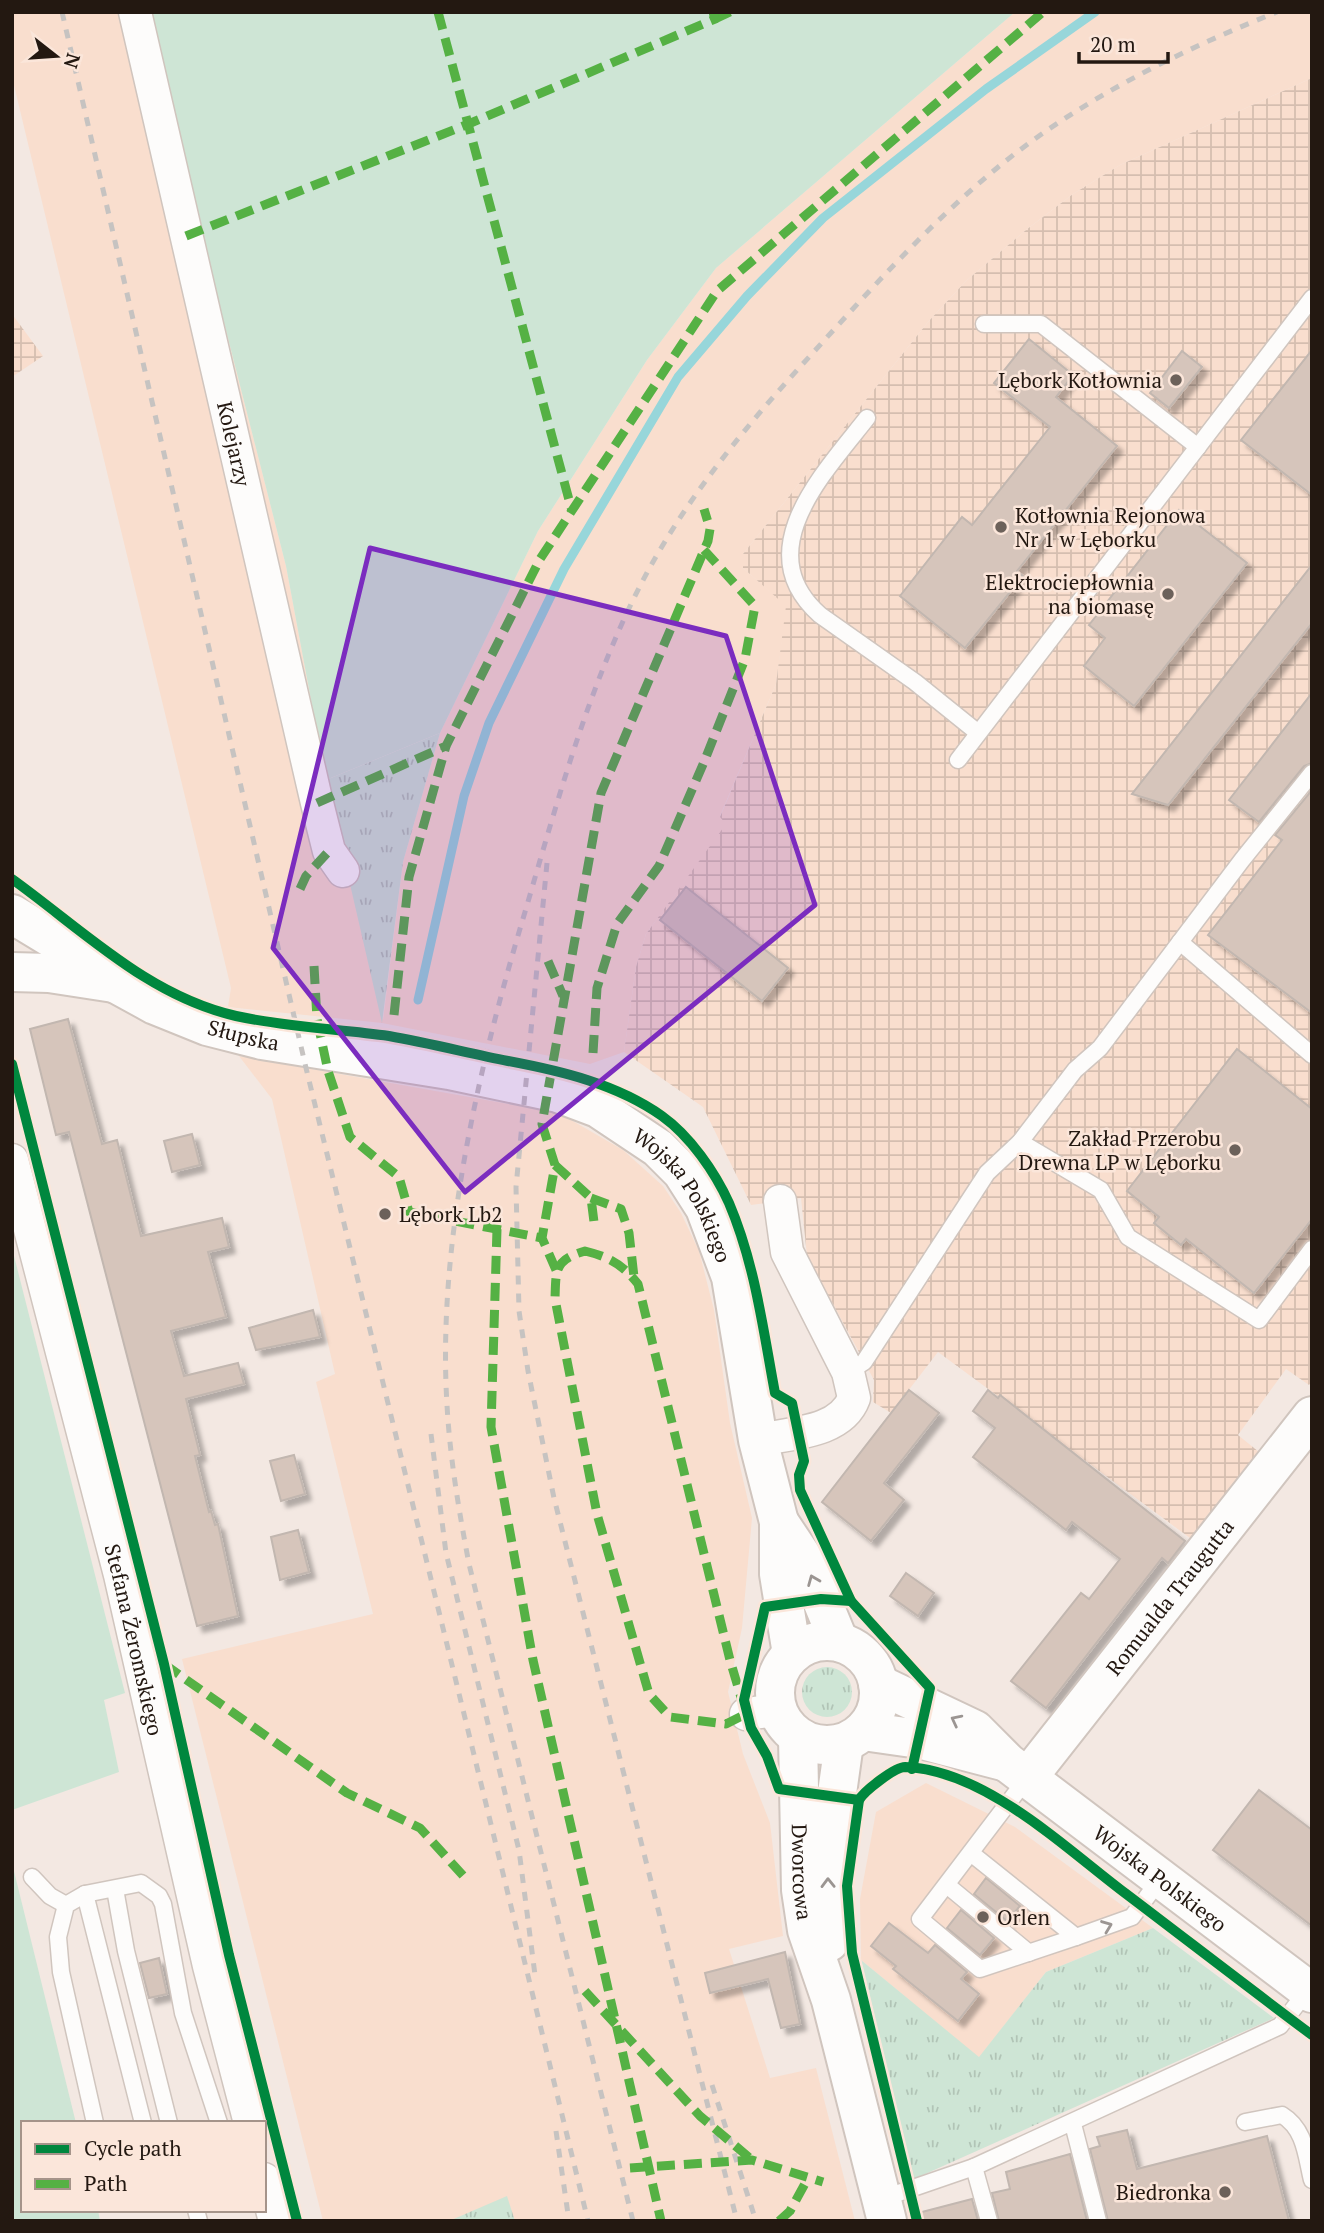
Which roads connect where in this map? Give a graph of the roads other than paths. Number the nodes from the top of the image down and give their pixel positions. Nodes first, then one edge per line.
1 (135, 12) edge
2 (1312, 298) edge
3 (984, 324) dead end
4 (867, 418) dead end
5 (1198, 447) junction
6 (977, 732) junction
7 (958, 760) dead end
8 (1312, 773) edge
9 (343, 871) dead end
10 (12, 915) edge
11 (1180, 942) junction
12 (12, 954) edge
13 (12, 972) edge
14 (115, 983) junction
15 (1309, 1046) edge
16 (383, 1060) joint
17 (1020, 1142) junction
18 (12, 1160) edge
19 (779, 1202) dead end
20 (1312, 1249) edge
21 (848, 1372) junction
22 (1312, 1416) edge
23 (758, 1440) junction
24 (779, 1522) junction
25 (839, 1643) junction
26 (792, 1654) junction
27 (878, 1684) junction
28 (774, 1721) junction
29 (853, 1737) junction
30 (1018, 1770) junction
31 (972, 1854) junction
32 (32, 1877) dead end
33 (1161, 1878) junction
34 (948, 1886) junction
35 (115, 1889) junction
36 (86, 1895) junction
37 (66, 1905) junction
38 (1076, 1937) junction
39 (1029, 1953) junction
40 (1310, 1992) edge
41 (831, 2000) junction
42 (95, 2121) edge
43 (142, 2121) edge
44 (169, 2121) edge
45 (218, 2121) edge
46 (249, 2121) edge
47 (1245, 2122) dead end
48 (1312, 2122) edge
49 (1294, 2123) junction
50 (1073, 2124) junction
51 (974, 2167) junction
52 (1312, 2180) edge
53 (266, 2187) edge
54 (884, 2210) edge
55 (275, 2221) edge
56 (989, 2221) edge
57 (1098, 2221) edge

1 - 9 street, Kolejarzy
2 - 5 lane
3 - 5 lane
4 - 6 lane
5 - 6 lane
6 - 7 lane
8 - 11 lane
10 - 12 street
10 - 14 street, Słupska
11 - 15 lane
11 - 17 lane
13 - 14 street, Słupska
14 - 16 street, Słupska
16 - 23 street, Wojska Polskiego
17 - 20 lane
17 - 21 lane
18 - 46 street, Stefana Żeromskiego
19 - 21 street
21 - 23 street
22 - 30 street, Romualda Traugutta
23 - 24 street, Wojska Polskiego
25 -> 24 street, Wojska Polskiego
24 - 26 street, Wojska Polskiego
25 - 26 street
25 - 27 street
26 - 28 street
27 - 29 street
30 -> 27 street, Wojska Polskiego
28 - 29 street
28 - 41 street, Dworcowa
29 - 30 street, Wojska Polskiego
41 -> 29 street, Dworcowa
30 - 31 lane
30 - 33 street, Wojska Polskiego
31 - 34 lane
31 - 38 lane
32 - 37 lane
38 -> 33 lane
33 - 40 street, Wojska Polskiego
34 - 39 lane
34 - 39 lane
35 - 36 lane
35 - 44 lane
35 - 45 lane
36 - 37 lane
36 - 43 lane
37 - 42 lane
38 - 39 lane
40 - 50 lane
41 - 54 street, Dworcowa
47 - 49 lane
48 - 49 lane
49 - 52 lane
50 - 51 lane
50 - 57 lane
51 - 54 lane
51 - 56 lane
53 - 55 street

